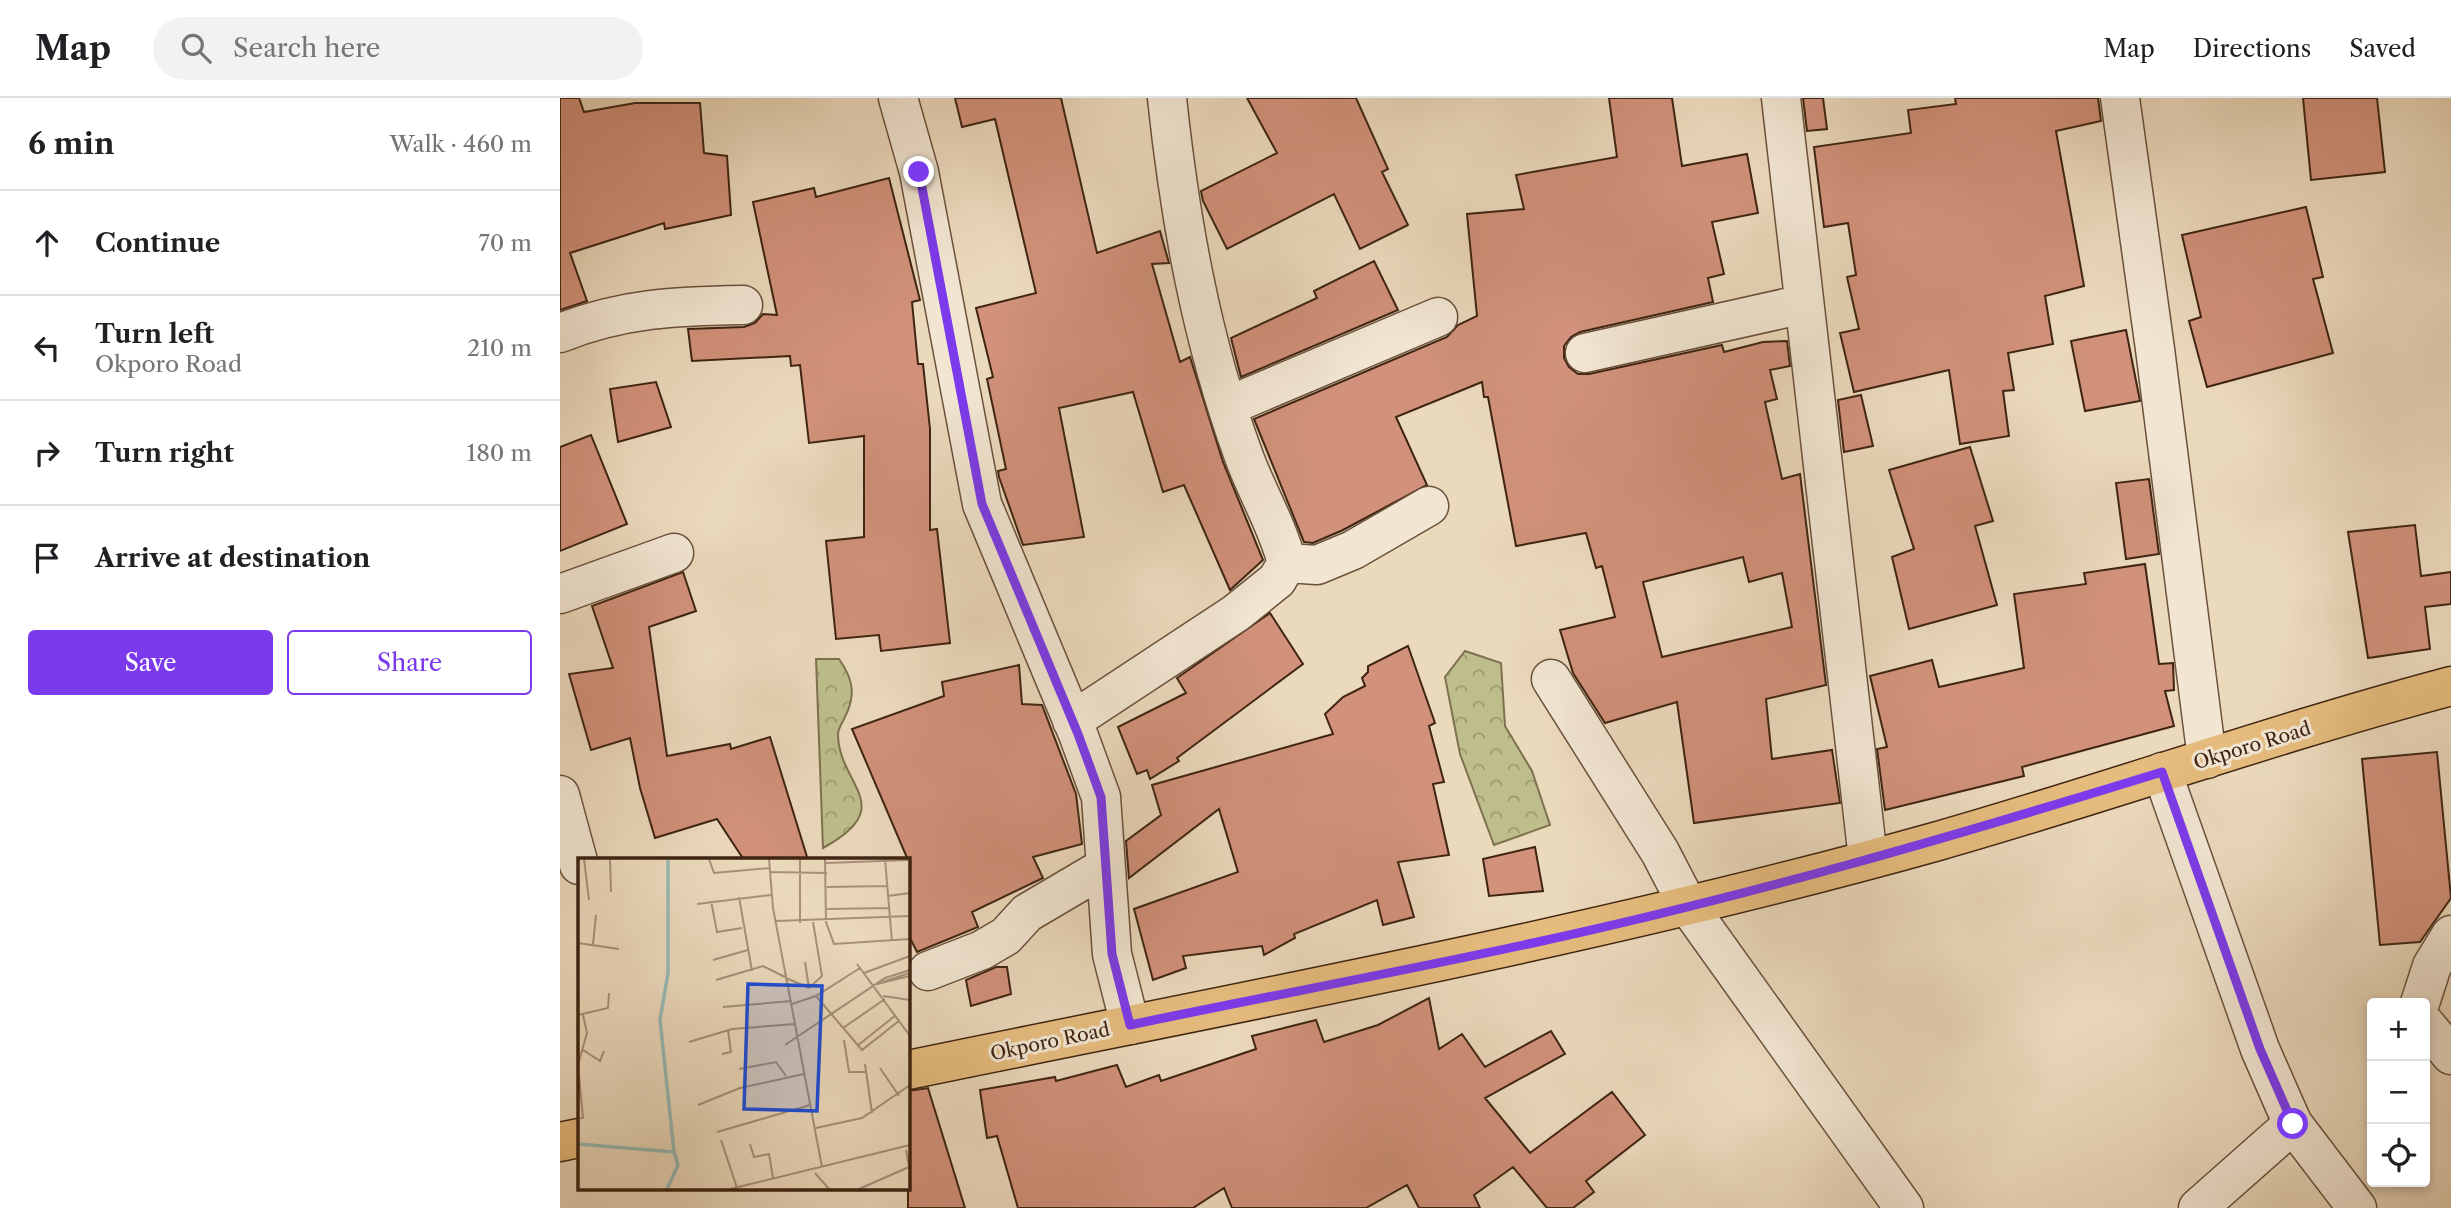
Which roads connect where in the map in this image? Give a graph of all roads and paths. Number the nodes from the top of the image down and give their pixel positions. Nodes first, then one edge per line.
1 (898, 98) edge
2 (1167, 98) edge
3 (1781, 98) edge
4 (2120, 98) edge
5 (1804, 304) junction
6 (743, 305) dead end
7 (1438, 317) dead end
8 (560, 333) edge
9 (1585, 354) dead end
10 (1228, 406) junction
11 (1429, 506) dead end
12 (674, 553) dead end
13 (1287, 563) junction
14 (560, 594) edge
15 (1550, 679) dead end
16 (2451, 686) edge
17 (1072, 720) junction
18 (2207, 758) junction
19 (2162, 772) junction
20 (560, 795) edge
21 (1868, 859) junction
22 (578, 861) edge
23 (1105, 867) junction
24 (1688, 906) junction
25 (2451, 935) edge
26 (928, 971) dead end
27 (2422, 998) edge
28 (2451, 1010) edge
29 (2430, 1013) edge
30 (1130, 1025) junction
31 (2430, 1030) edge
32 (2451, 1055) edge
33 (910, 1070) edge
34 (2293, 1124) junction
35 (578, 1138) edge
36 (560, 1142) edge
37 (1904, 1208) edge
38 (2198, 1208) edge
39 (2357, 1208) edge

1 - 17 street
2 - 10 street
3 - 5 street
4 - 18 street
5 - 9 street
5 - 21 street
6 - 8 street
7 - 10 street
10 - 13 street
11 - 13 street
12 - 14 street
13 - 17 street
15 - 24 street
16 - 18 main road, Okporo Road
17 - 23 street
18 - 19 main road, Okporo Road
19 - 21 main road, Okporo Road
19 - 34 street
20 - 22 street
21 - 24 main road, Okporo Road
23 - 26 street
23 - 30 street
24 - 30 main road, Okporo Road
24 - 37 street
25 - 27 street
28 - 29 street
30 - 33 main road, Okporo Road
31 - 32 street
34 - 38 street
34 - 39 street
35 - 36 main road

